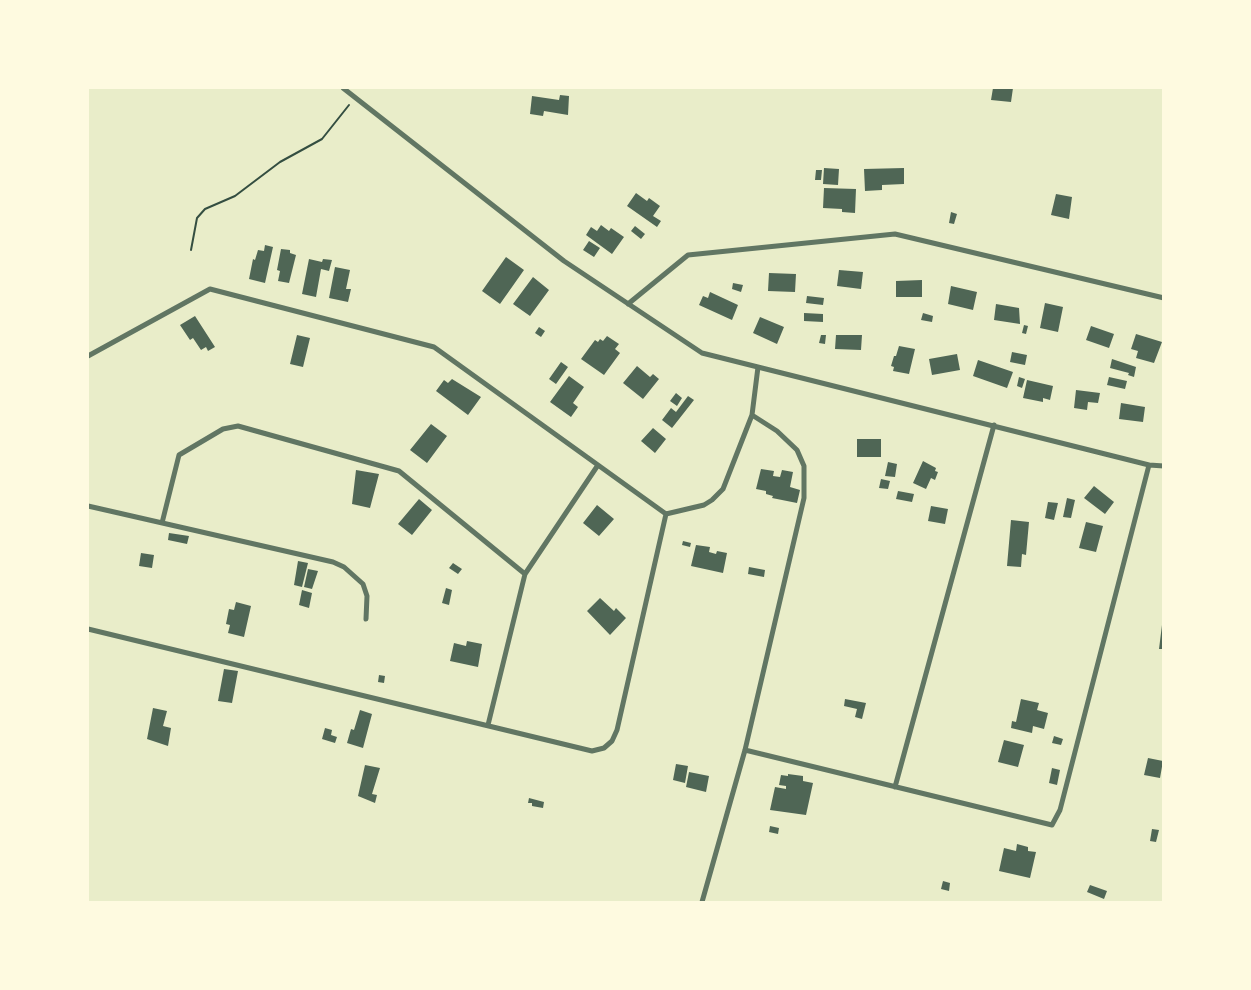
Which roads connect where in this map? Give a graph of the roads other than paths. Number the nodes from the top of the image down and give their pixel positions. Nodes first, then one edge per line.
1 (344, 88) edge
2 (1164, 298) edge
3 (628, 304) junction
4 (88, 356) edge
5 (758, 366) junction
6 (752, 415) junction
7 (994, 425) junction
8 (598, 465) junction
9 (1150, 465) junction
10 (1164, 466) edge
11 (88, 506) edge
12 (666, 514) junction
13 (162, 523) junction
14 (525, 574) junction
15 (366, 619) dead end
16 (88, 629) edge
17 (488, 725) junction
18 (744, 750) junction
19 (896, 787) junction
20 (702, 902) edge

1 - 3 street
2 - 3 street
3 - 5 street
4 - 8 street
5 - 6 street
5 - 7 street
6 - 12 street
6 - 18 street
7 - 9 street
7 - 19 street
8 - 12 street
8 - 14 street
9 - 10 street
9 - 19 street
11 - 13 street
12 - 17 street
13 - 14 street
13 - 15 street
14 - 17 street
16 - 17 street
18 - 19 street
18 - 20 street

